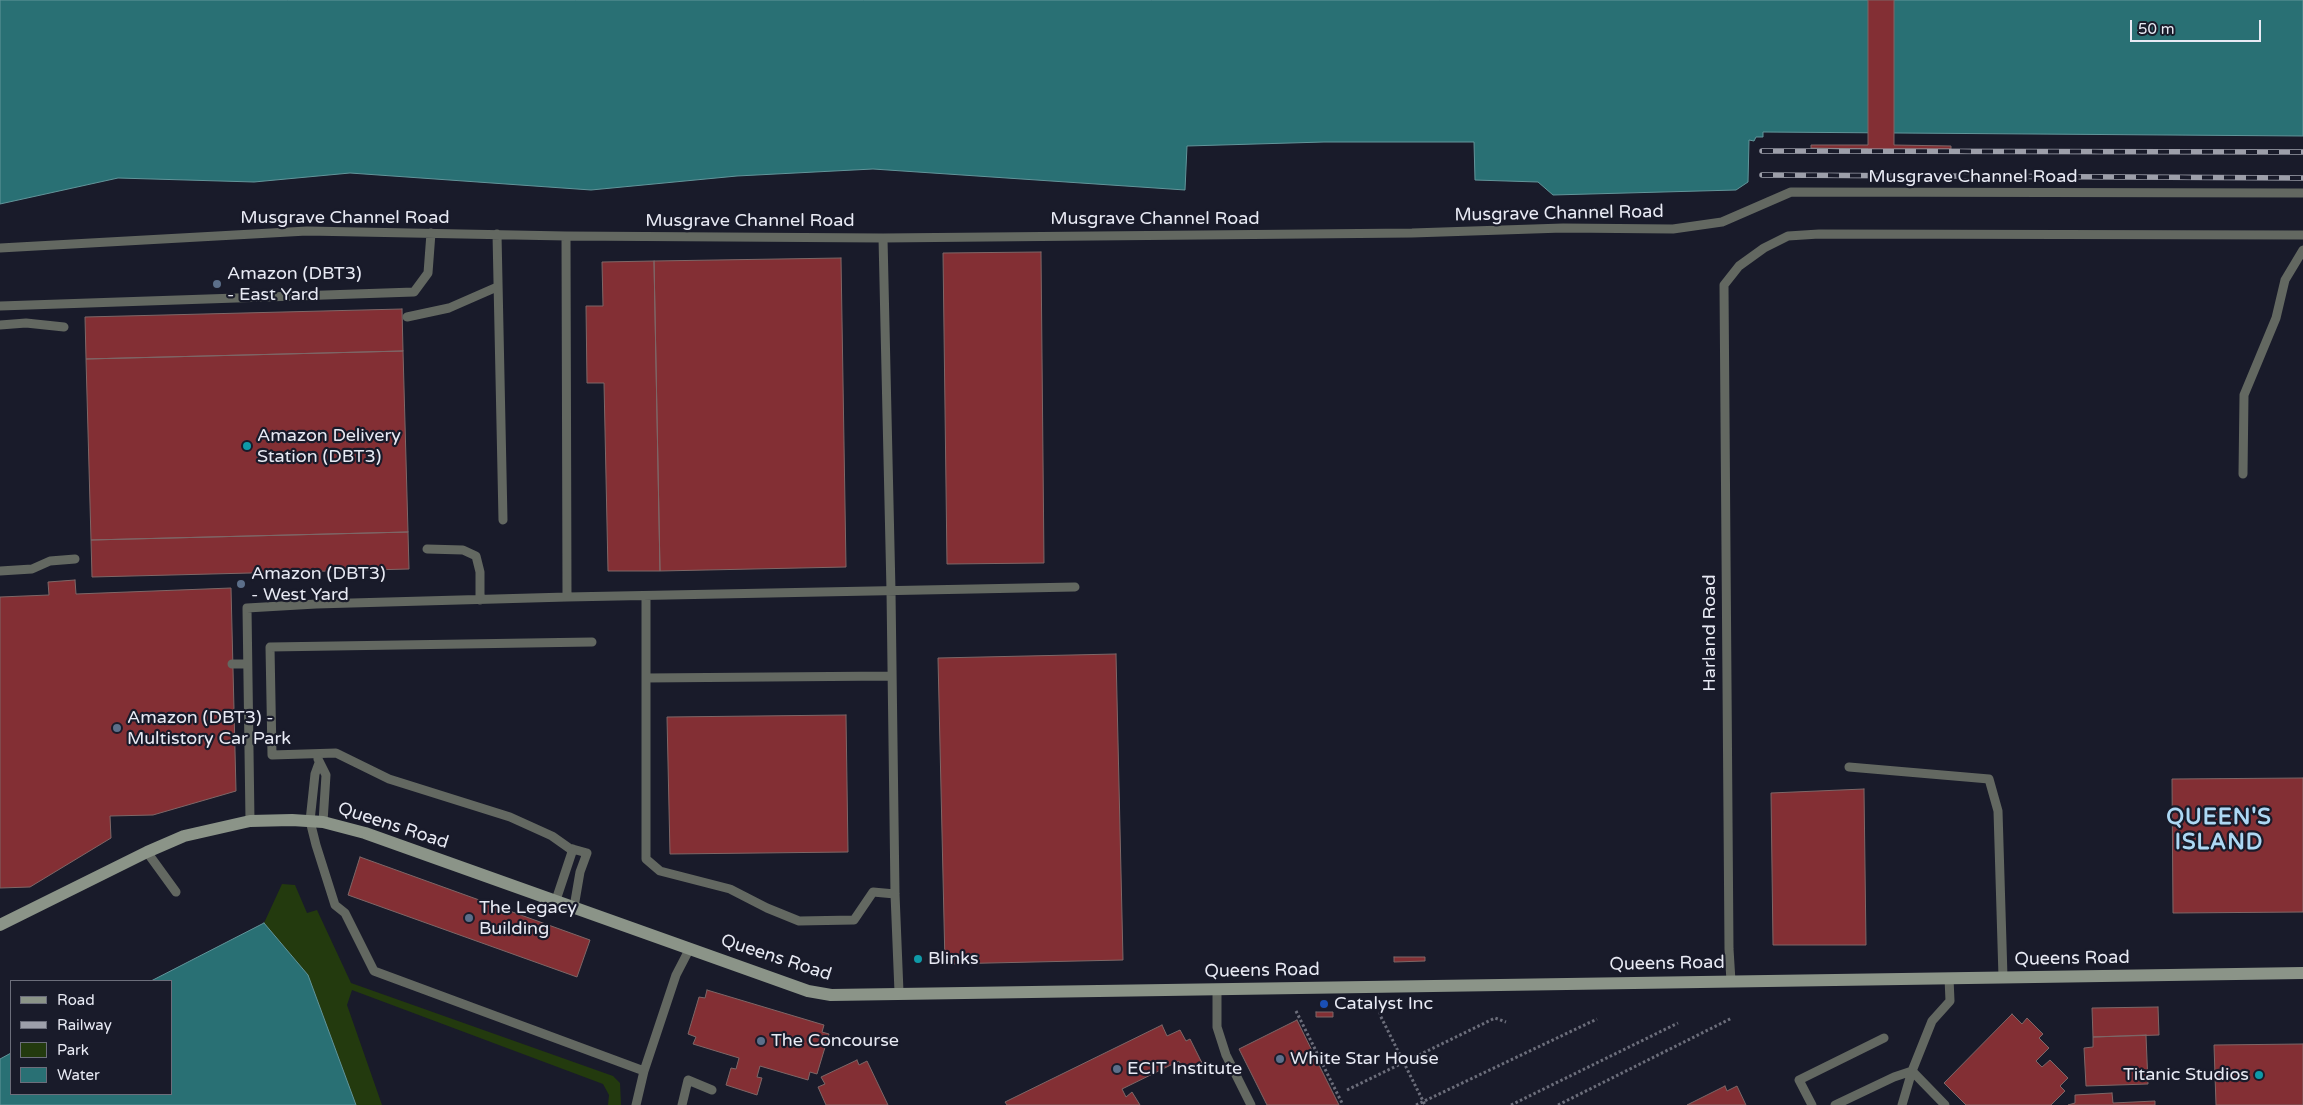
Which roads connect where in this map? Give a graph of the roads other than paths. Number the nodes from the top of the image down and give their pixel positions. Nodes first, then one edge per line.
1 (2303, 193) edge
2 (431, 233) junction
3 (497, 234) junction
4 (2303, 235) edge
5 (566, 236) junction
6 (883, 238) junction
7 (0, 248) edge
8 (2303, 250) edge
9 (498, 287) junction
10 (0, 306) edge
11 (407, 317) dead end
12 (0, 325) edge
13 (64, 327) dead end
14 (2243, 474) dead end
15 (503, 520) dead end
16 (427, 549) dead end
17 (75, 559) dead end
18 (0, 570) edge
19 (1074, 587) dead end
20 (891, 591) junction
21 (646, 597) junction
22 (567, 598) junction
23 (480, 600) junction
24 (592, 642) dead end
25 (232, 664) dead end
26 (248, 664) junction
27 (892, 676) junction
28 (646, 678) junction
29 (318, 758) junction
30 (1849, 767) dead end
31 (250, 821) junction
32 (317, 822) junction
33 (573, 849) junction
34 (147, 852) junction
35 (176, 892) dead end
36 (895, 894) junction
37 (556, 900) junction
38 (574, 908) junction
39 (0, 925) edge
40 (690, 948) junction
41 (2303, 973) edge
42 (2003, 977) junction
43 (1949, 978) junction
44 (1731, 980) junction
45 (1218, 989) junction
46 (898, 992) junction
47 (1884, 1038) dead end
48 (644, 1071) junction
49 (1912, 1072) junction
50 (712, 1090) dead end
51 (636, 1105) edge
52 (682, 1105) edge
53 (1251, 1105) edge
54 (1812, 1105) edge
55 (1835, 1105) edge
56 (1902, 1105) edge
57 (1945, 1105) edge

1 - 6 lane, Musgrave Channel Road
2 - 3 lane, Musgrave Channel Road
2 - 7 lane, Musgrave Channel Road
2 - 10 lane
3 - 5 lane, Musgrave Channel Road
3 - 9 lane
4 - 44 lane, Harland Road
5 - 6 lane, Musgrave Channel Road
5 - 22 lane
6 - 20 lane
8 - 14 lane
9 - 11 lane
9 - 15 lane
12 - 13 lane
16 - 23 lane
17 - 18 lane
19 - 20 lane
20 - 21 lane
20 - 27 lane
21 - 22 lane
21 - 28 lane
22 - 23 lane
23 - 26 lane
24 - 29 lane
25 - 26 lane
26 - 31 lane
27 - 28 lane
27 - 36 lane
28 - 36 lane
29 - 32 lane
29 - 32 lane
29 - 33 lane
30 - 42 lane
31 - 32 street, Queens Road
31 - 34 street, Queens Road
32 - 37 street, Queens Road
32 - 48 lane
33 - 37 lane
33 - 38 lane
34 - 35 lane
34 - 39 street, Queens Road
36 - 46 lane
37 - 38 street, Queens Road
38 - 40 street, Queens Road
40 - 46 street, Queens Road
40 - 48 lane
41 - 42 street, Queens Road
42 - 43 street, Queens Road
43 - 44 street, Queens Road
43 - 49 lane
44 - 45 street, Queens Road
45 - 46 street, Queens Road
45 - 53 lane
47 - 54 lane
48 - 51 lane
49 - 55 lane
49 - 56 lane
49 - 57 lane
50 - 52 lane

